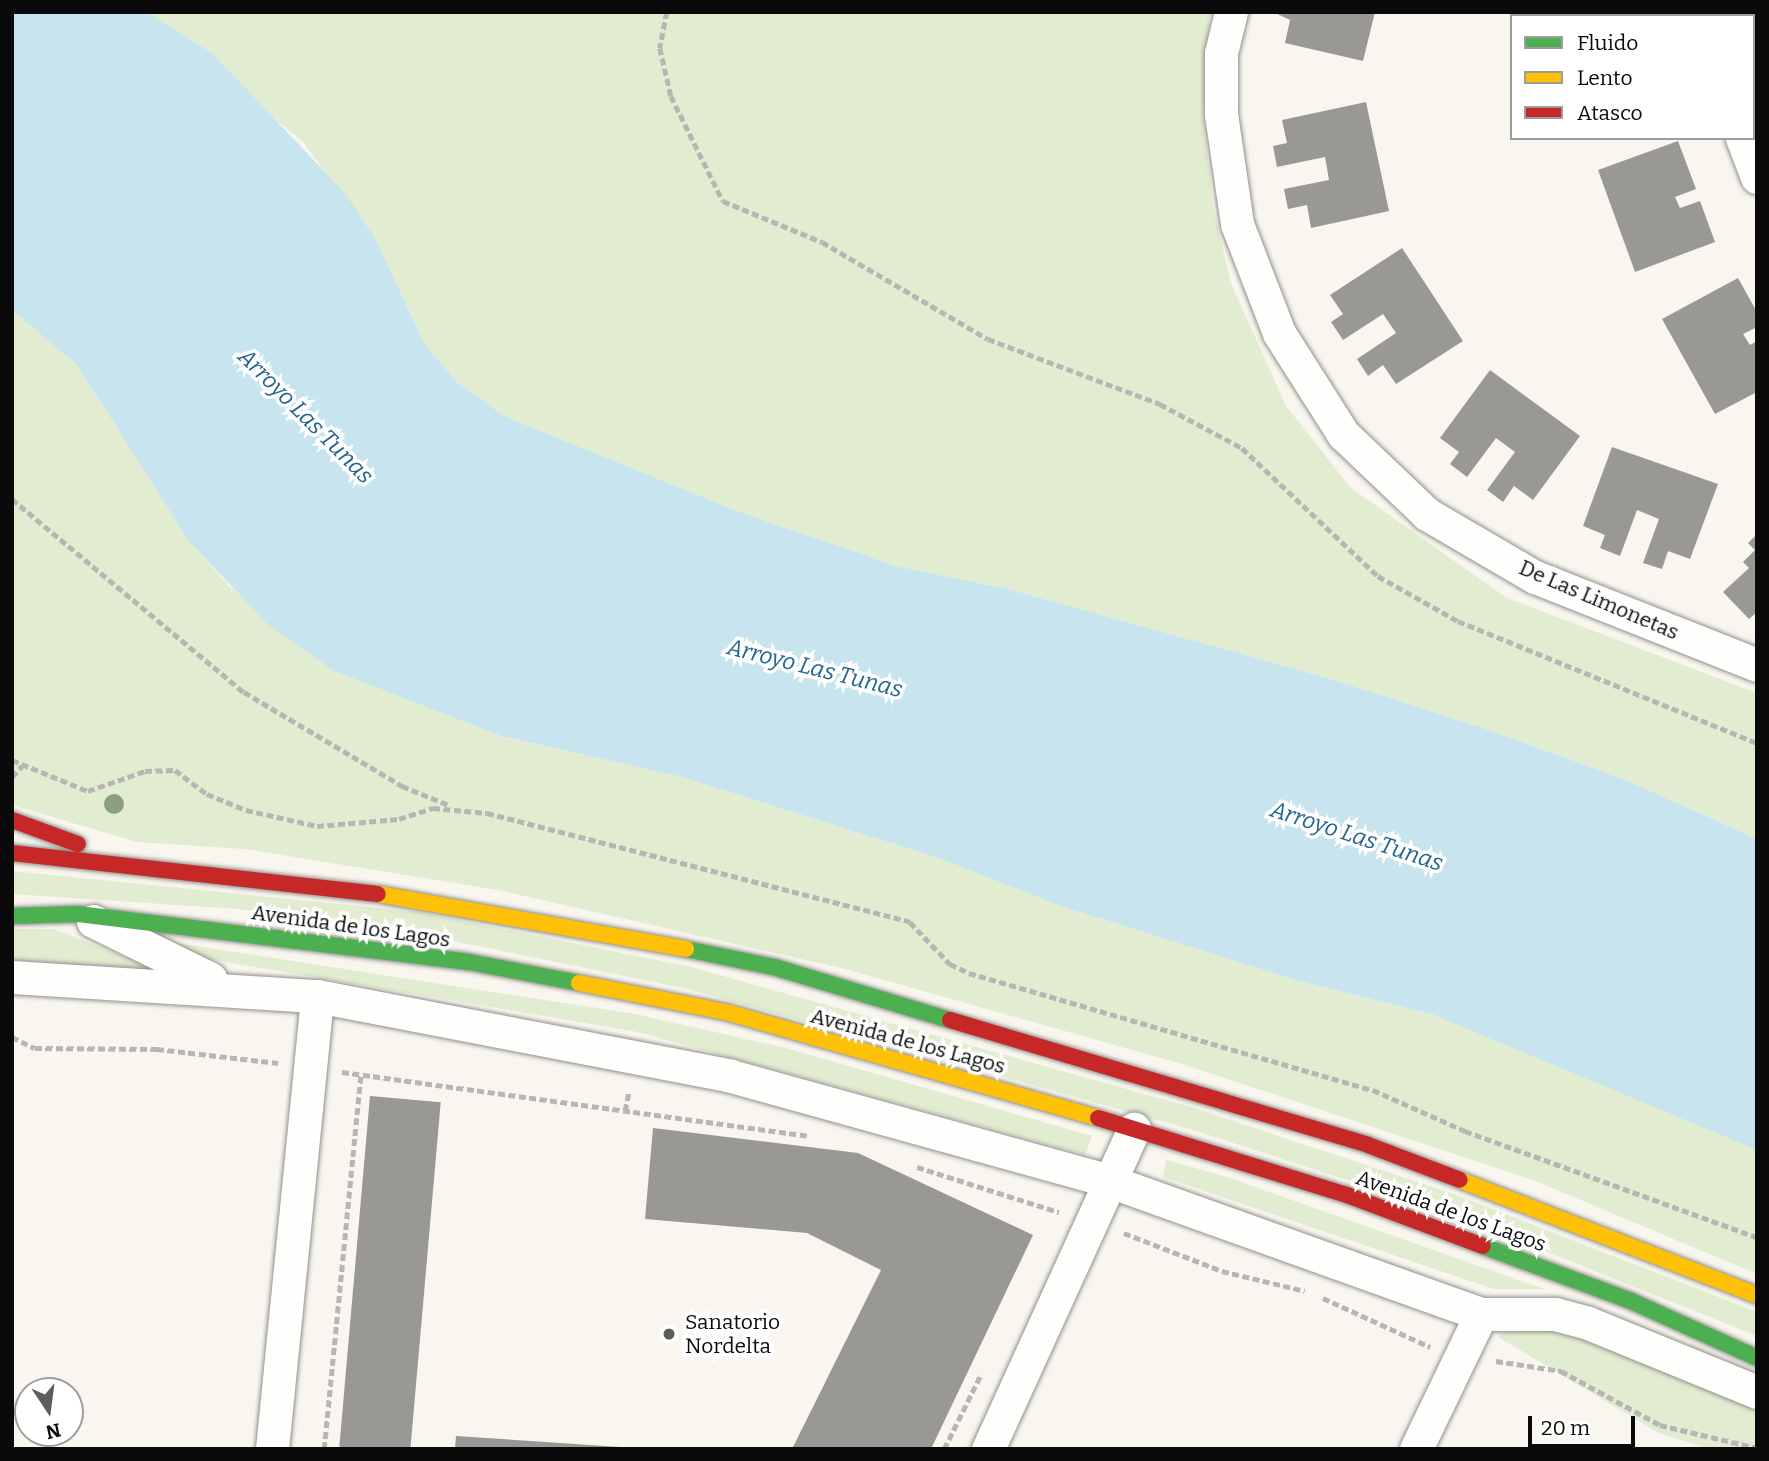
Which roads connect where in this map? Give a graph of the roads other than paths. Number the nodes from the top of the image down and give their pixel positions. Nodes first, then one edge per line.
1 (1231, 12) edge
2 (1743, 140) edge
3 (1757, 177) edge
4 (1757, 666) edge
5 (12, 820) edge
6 (12, 853) edge
7 (136, 863) junction
8 (78, 914) junction
9 (12, 915) edge
10 (12, 977) edge
11 (226, 986) junction
12 (317, 996) junction
13 (1134, 1129) junction
14 (1112, 1182) junction
15 (1757, 1295) edge
16 (1481, 1314) junction
17 (1757, 1358) edge
18 (1757, 1392) edge
19 (272, 1449) edge
20 (988, 1449) edge
21 (1416, 1449) edge

1 - 4 street, De Las Limonetas
2 - 3 street
5 - 7 street
6 - 7 street, Avenida de los Lagos
7 - 15 street, Avenida de los Lagos
8 - 9 street, Avenida de los Lagos
8 - 11 street
8 - 13 street, Avenida de los Lagos
10 - 11 street
11 - 12 street
12 - 14 street
12 - 19 street
13 - 14 street
13 - 17 street, Avenida de los Lagos
14 - 16 street
14 - 20 street
16 - 18 street
16 - 21 street

